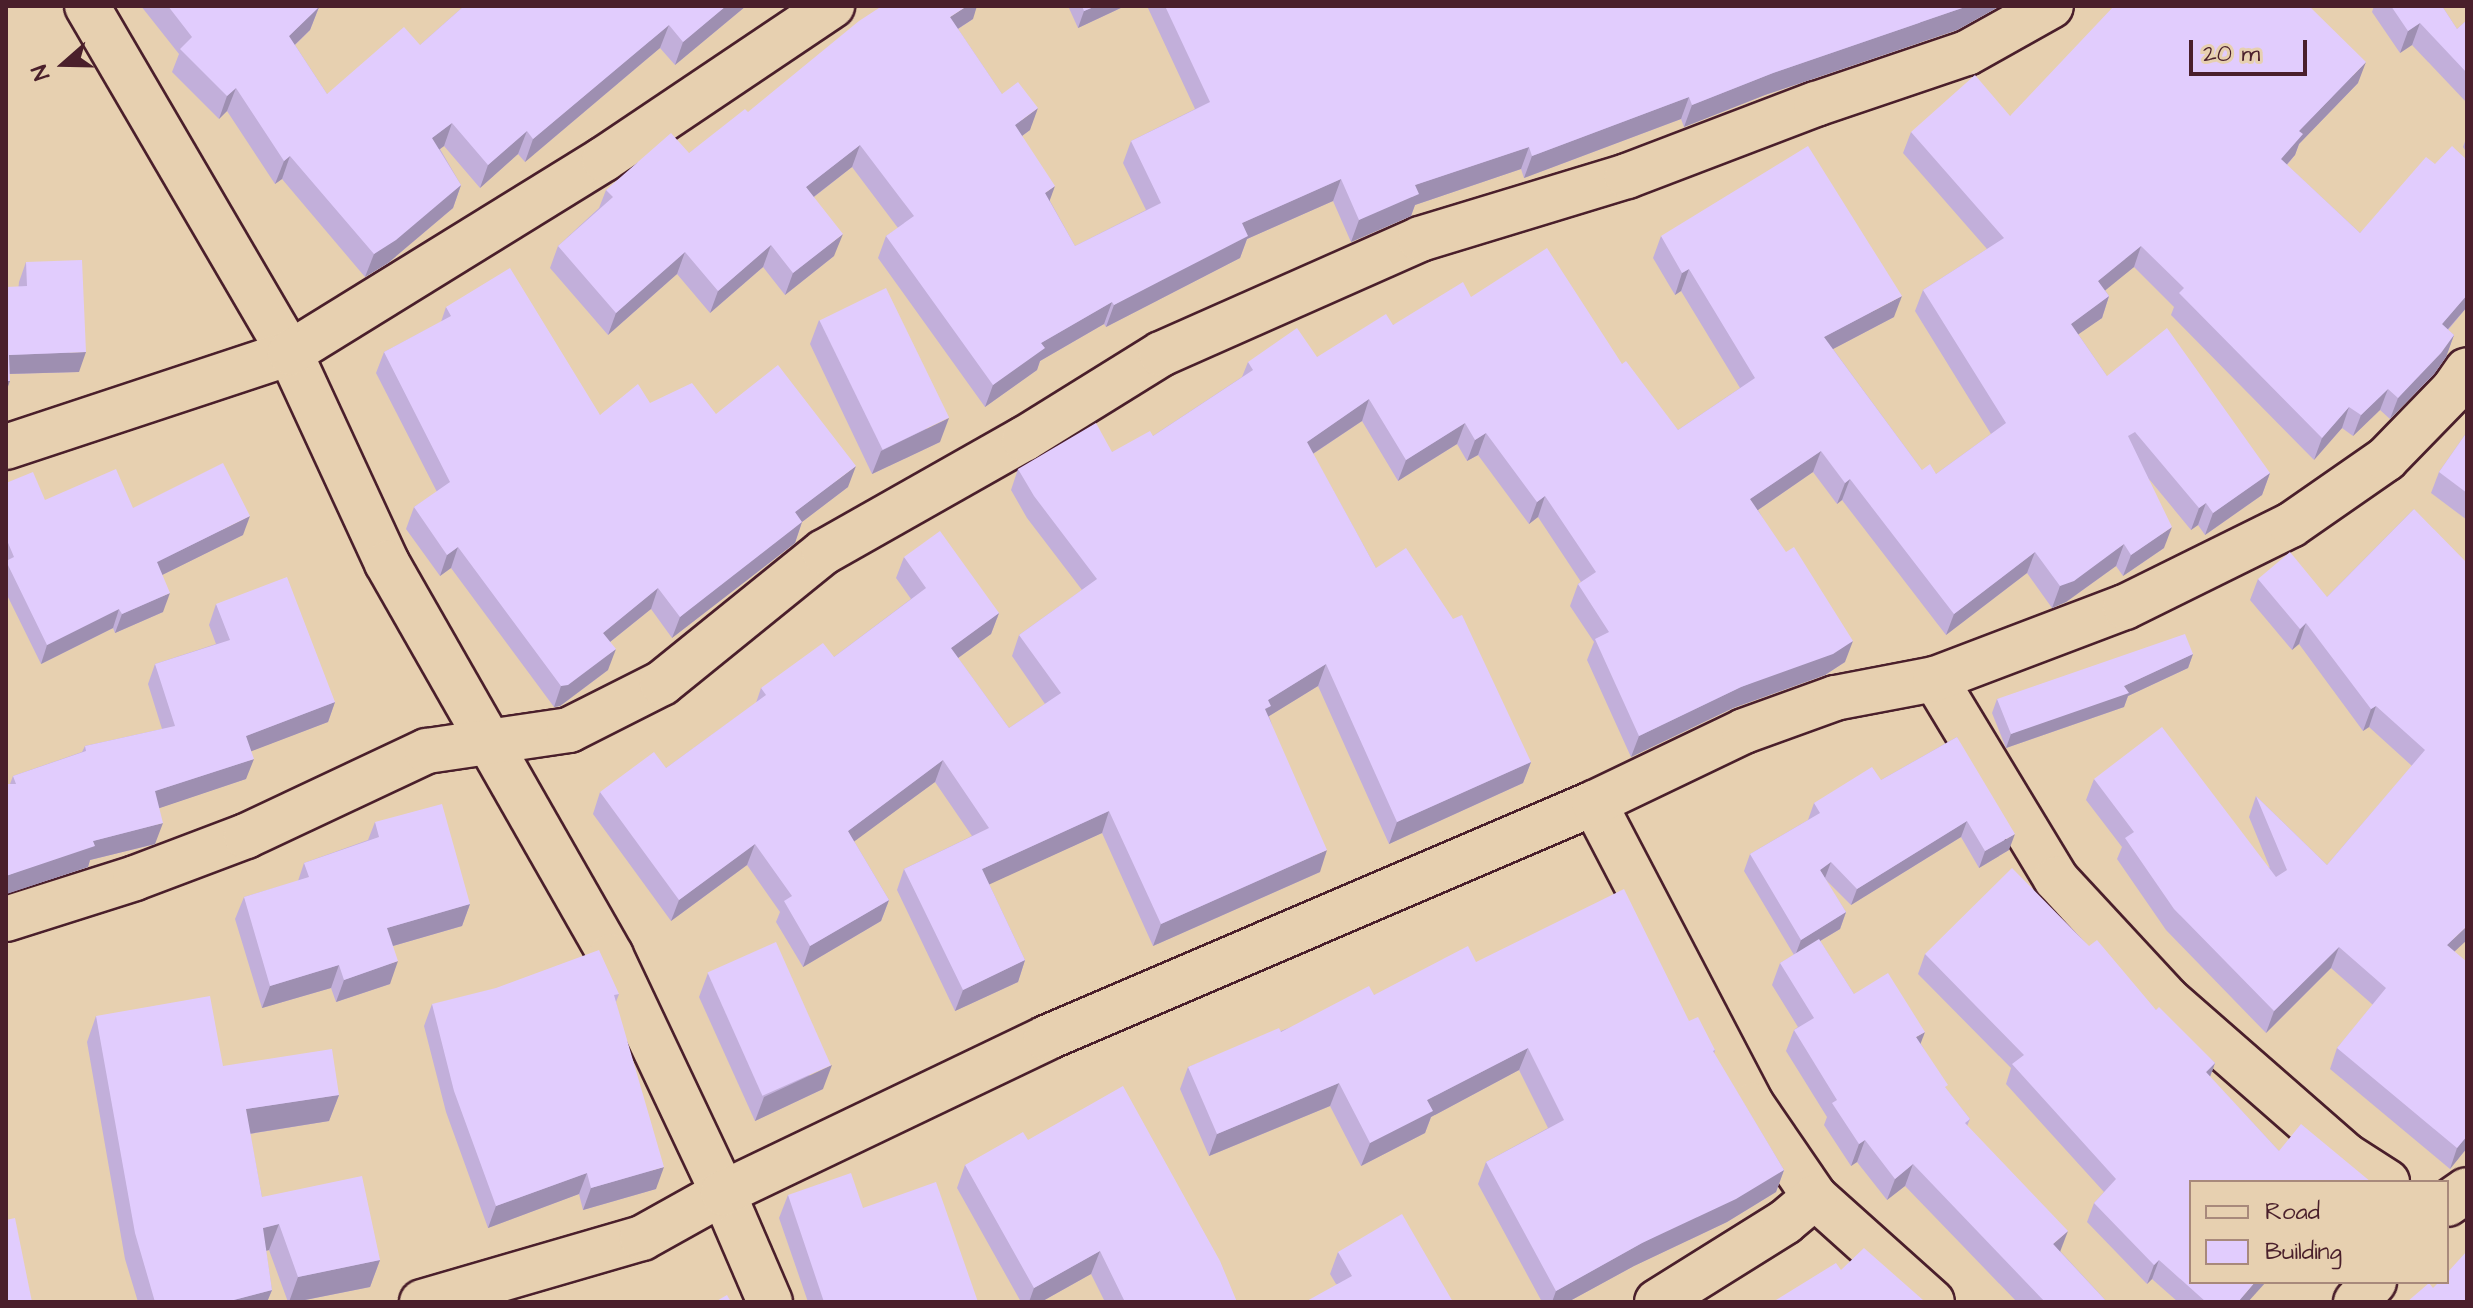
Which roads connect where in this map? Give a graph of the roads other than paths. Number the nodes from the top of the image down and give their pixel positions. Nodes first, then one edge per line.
1 (87, 6) edge
2 (832, 6) edge
3 (2051, 6) edge
4 (290, 353) junction
5 (2467, 370) edge
6 (6, 447) edge
7 (1935, 679) junction
8 (491, 741) junction
9 (1594, 803) junction
10 (6, 919) edge
11 (2384, 1180) edge
12 (2467, 1190) edge
13 (723, 1193) junction
14 (1815, 1197) junction
15 (2449, 1203) edge
16 (2372, 1284) edge
17 (422, 1302) edge
18 (770, 1302) edge
19 (1657, 1302) edge
20 (1932, 1302) edge
21 (2356, 1302) edge

1 - 4 street
2 - 4 street
3 - 8 street
4 - 6 street
4 - 8 street
5 - 7 street
7 - 9 street
7 - 11 street
8 - 10 street
8 - 13 street
9 - 13 street
9 - 14 street
12 - 15 street
13 - 17 street
13 - 18 street
14 - 19 street
14 - 20 street
16 - 21 street

